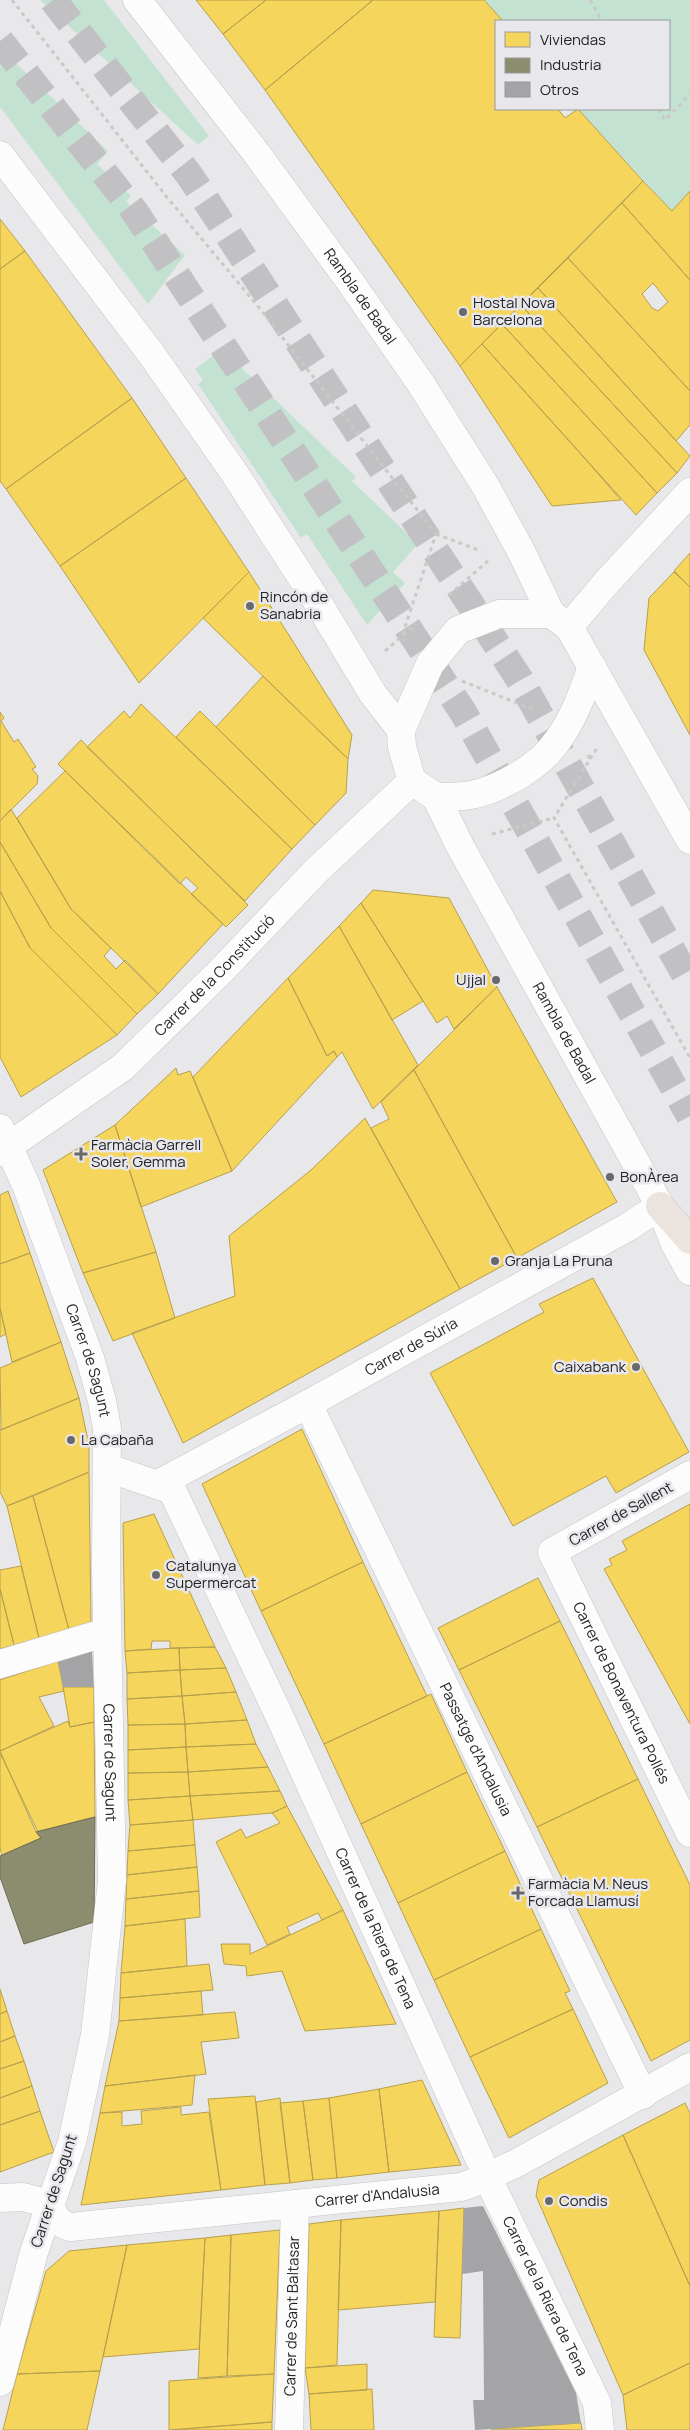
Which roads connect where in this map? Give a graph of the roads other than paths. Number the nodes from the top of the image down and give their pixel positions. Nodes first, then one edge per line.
1 (137, 0) edge
2 (0, 154) edge
3 (690, 492) edge
4 (560, 621) junction
5 (592, 667) junction
6 (402, 730) junction
7 (412, 781) junction
8 (436, 798) junction
9 (690, 840) edge
10 (3, 1142) edge
11 (660, 1206) junction
12 (690, 1240) edge
13 (690, 1271) edge
14 (308, 1404) junction
15 (108, 1468) junction
16 (690, 1475) edge
17 (158, 1484) junction
18 (552, 1552) joint
19 (97, 1635) dead end
20 (0, 1664) edge
21 (690, 1833) edge
22 (690, 2067) edge
23 (642, 2095) junction
24 (488, 2176) junction
25 (0, 2198) edge
26 (50, 2204) junction
27 (295, 2204) junction
28 (0, 2382) edge
29 (289, 2430) edge
30 (600, 2430) edge

1 - 4 street, Rambla de Badal
2 - 6 street
3 - 4 street
4 - 5 street, Rambla de Badal
4 - 6 street
5 - 8 street
5 - 9 street, Rambla de Badal
6 - 7 street
7 - 8 street, Rambla de Badal
7 - 10 street, Carrer de la Constitució
8 - 11 street, Rambla de Badal
10 - 15 street, Carrer de Sagunt
11 - 12 main road
11 - 13 street, Rambla de Badal
11 - 14 street, Carrer de Súria
14 - 17 street, Carrer de Súria
14 - 23 street, Passatge d'Andalusia
15 - 17 street, Carrer de la Riera de Tena
15 - 26 street, Carrer de Sagunt
16 - 18 street, Carrer de Sallent
17 - 24 street, Carrer de la Riera de Tena
18 - 21 street, Carrer de Bonaventura Pollés
19 - 20 street
22 - 23 street, Carrer d'Andalusia
23 - 24 street, Carrer d'Andalusia
24 - 27 street, Carrer d'Andalusia
24 - 30 street, Carrer de la Riera de Tena
25 - 26 street
26 - 27 street, Carrer d'Andalusia
26 - 28 street, Carrer de Sagunt
27 - 29 street, Carrer de Sant Baltasar

